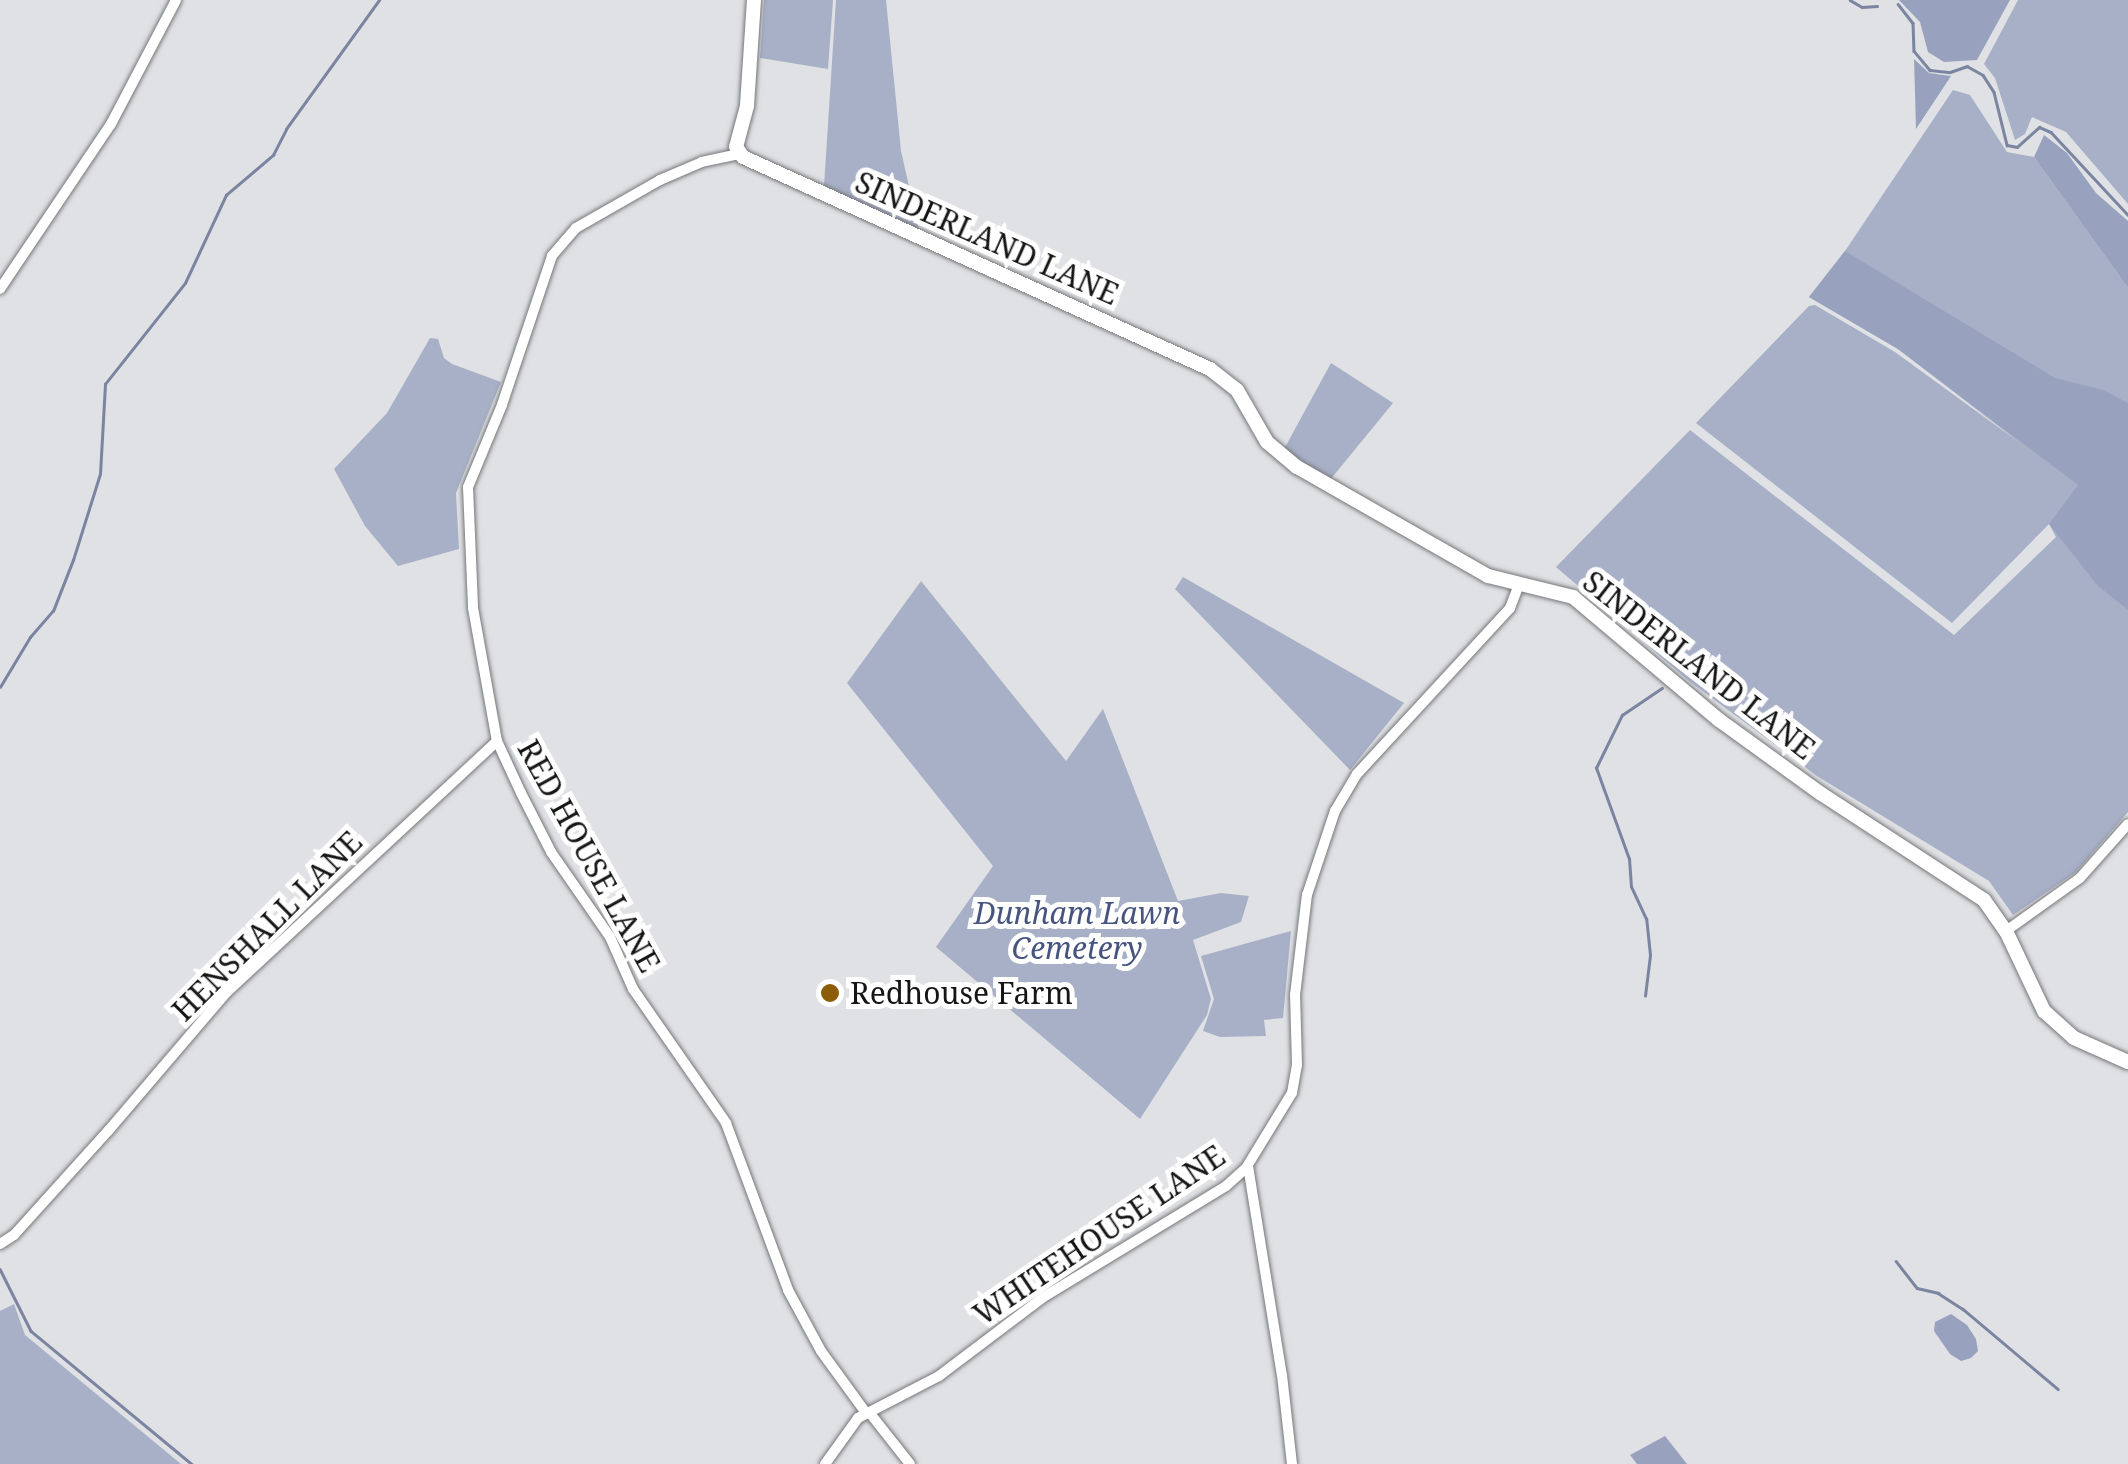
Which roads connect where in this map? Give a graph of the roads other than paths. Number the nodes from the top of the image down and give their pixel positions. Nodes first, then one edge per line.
1 (176, 0) edge
2 (754, 0) edge
3 (738, 154) junction
4 (0, 289) edge
5 (1520, 585) junction
6 (497, 741) junction
7 (2128, 824) edge
8 (2006, 932) junction
9 (2128, 1062) edge
10 (1248, 1166) junction
11 (0, 1244) edge
12 (867, 1412) junction
13 (826, 1464) edge
14 (910, 1464) edge
15 (1292, 1464) edge

1 - 4 street
2 - 3 street
3 - 5 street, SINDERLAND LANE
3 - 6 street, RED HOUSE LANE
5 - 8 street, SINDERLAND LANE
5 - 10 street, WHITEHOUSE LANE
6 - 11 street, HENSHALL LANE
6 - 12 street, RED HOUSE LANE
7 - 8 street
8 - 9 street, SINDERLAND LANE
10 - 12 street, WHITEHOUSE LANE
10 - 15 street
12 - 13 street
12 - 14 street, RED HOUSE LANE

